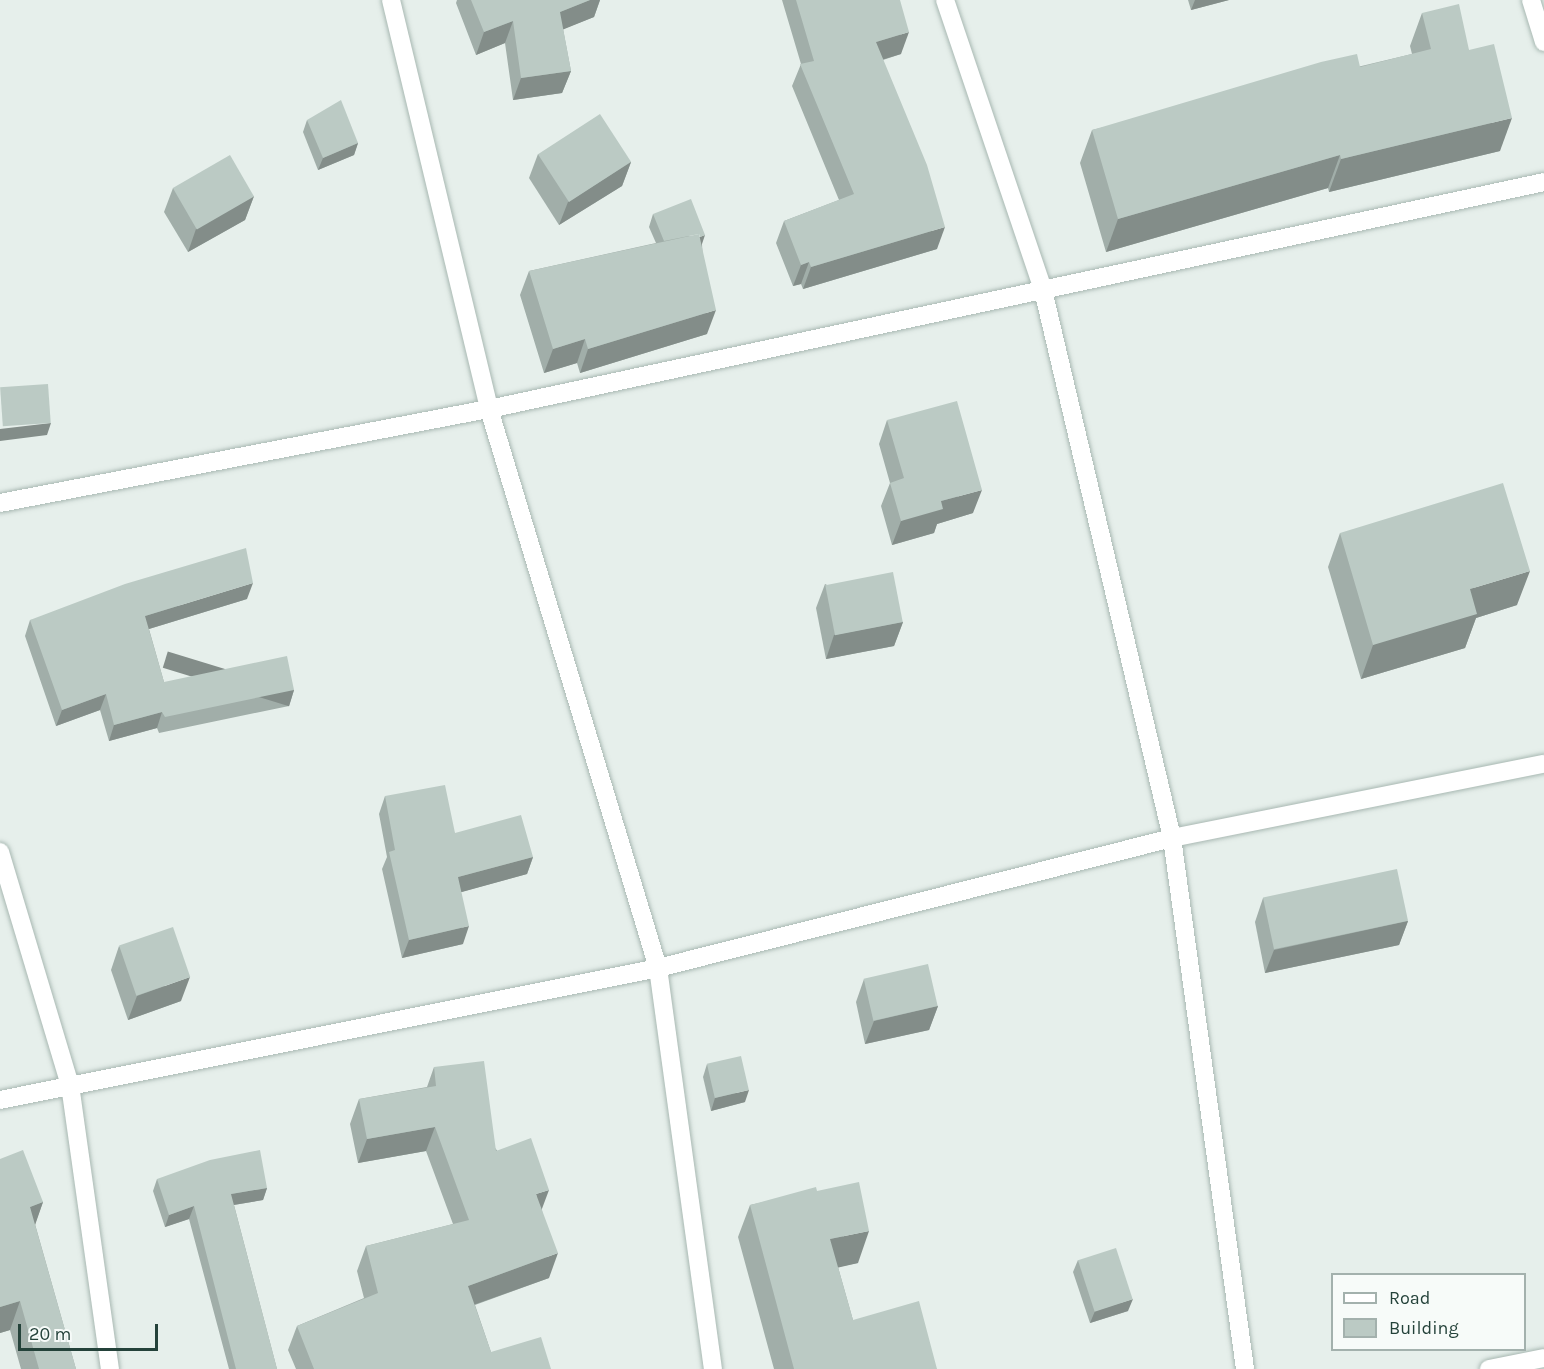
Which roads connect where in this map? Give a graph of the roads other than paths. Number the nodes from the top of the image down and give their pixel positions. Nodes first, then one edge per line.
1 (391, 0) edge
2 (945, 0) edge
3 (1531, 0) edge
4 (1544, 42) edge
5 (1544, 182) edge
6 (1043, 290) junction
7 (489, 409) junction
8 (0, 503) edge
9 (1544, 764) edge
10 (1172, 838) junction
11 (0, 852) edge
12 (658, 968) junction
13 (70, 1085) junction
14 (0, 1100) edge
15 (1544, 1358) edge
16 (110, 1369) edge
17 (713, 1369) edge
18 (1245, 1369) edge
19 (1489, 1369) edge

1 - 7 street
2 - 6 street
3 - 4 street
5 - 6 street
6 - 7 street
6 - 10 street
7 - 8 street
7 - 12 street
9 - 10 street
10 - 12 street
10 - 18 street
11 - 13 street
12 - 13 street
12 - 17 street
13 - 14 street
13 - 16 street
15 - 19 street

